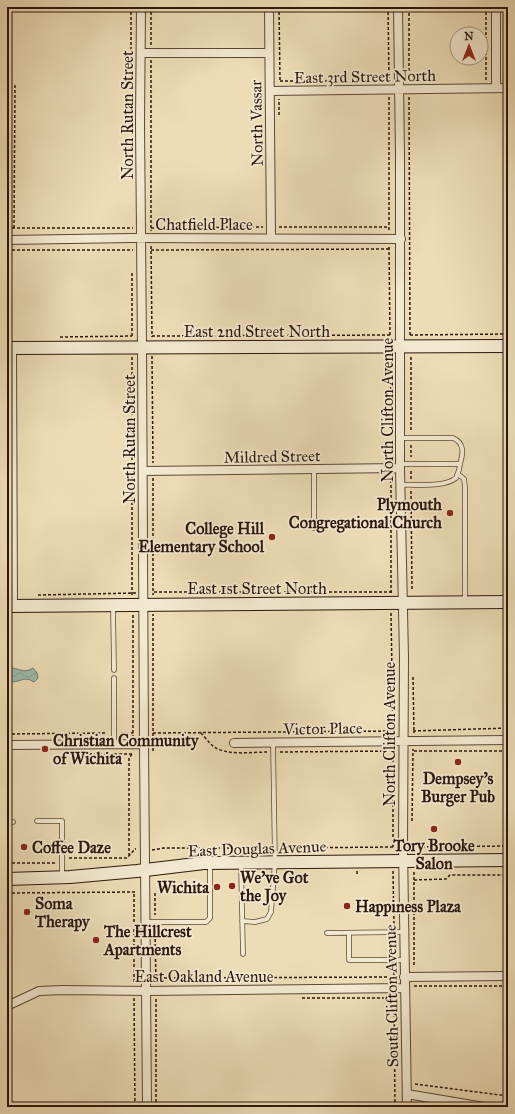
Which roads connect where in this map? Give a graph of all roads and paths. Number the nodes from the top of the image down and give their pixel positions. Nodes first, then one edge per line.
1 (131, 7) edge
2 (141, 7) edge
3 (151, 7) edge
4 (269, 7) edge
5 (279, 7) edge
6 (388, 7) edge
7 (398, 7) edge
8 (409, 7) edge
9 (486, 7) edge
10 (496, 7) edge
11 (141, 53) junction
12 (151, 53) junction
13 (269, 53) junction
14 (486, 81) dead end
15 (15, 82) dead end
16 (131, 86) dead end
17 (496, 88) junction
18 (508, 88) edge
19 (399, 89) junction
20 (409, 89) junction
21 (389, 90) junction
22 (270, 91) junction
23 (280, 91) junction
24 (279, 116) dead end
25 (271, 227) junction
26 (389, 227) junction
27 (7, 228) edge
28 (14, 228) junction
29 (132, 228) junction
30 (141, 228) junction
31 (151, 228) junction
32 (132, 238) junction
33 (141, 238) junction
34 (151, 238) junction
35 (271, 238) junction
36 (389, 239) junction
37 (401, 239) junction
38 (7, 240) edge
39 (389, 249) junction
40 (7, 250) edge
41 (132, 250) junction
42 (141, 250) junction
43 (151, 250) junction
44 (132, 273) dead end
45 (508, 334) edge
46 (54, 337) dead end
47 (400, 341) junction
48 (142, 342) junction
49 (508, 346) edge
50 (9, 348) edge
51 (391, 405) dead end
52 (400, 438) junction
53 (411, 438) junction
54 (411, 464) junction
55 (460, 464) junction
56 (401, 466) junction
57 (391, 468) junction
58 (314, 469) junction
59 (143, 471) junction
60 (153, 471) junction
61 (458, 474) junction
62 (411, 484) junction
63 (401, 485) junction
64 (314, 528) dead end
65 (153, 592) junction
66 (35, 595) dead end
67 (397, 597) junction
68 (141, 600) junction
69 (465, 602) junction
70 (508, 602) edge
71 (113, 605) junction
72 (10, 606) edge
73 (114, 670) dead end
74 (413, 674) dead end
75 (114, 678) dead end
76 (508, 728) edge
77 (392, 731) junction
78 (403, 731) junction
79 (414, 731) junction
80 (114, 733) junction
81 (133, 733) junction
82 (144, 733) junction
83 (153, 733) junction
84 (7, 734) edge
85 (508, 740) edge
86 (393, 741) junction
87 (403, 741) junction
88 (414, 741) junction
89 (273, 742) junction
90 (234, 743) dead end
91 (114, 744) junction
92 (133, 744) junction
93 (144, 744) junction
94 (7, 745) edge
95 (153, 755) dead end
96 (37, 821) dead end
97 (7, 822) edge
98 (13, 822) dead end
99 (412, 823) dead end
100 (508, 846) edge
101 (393, 847) junction
102 (403, 847) junction
103 (274, 848) junction
104 (145, 850) junction
105 (129, 856) junction
106 (62, 860) junction
107 (508, 860) edge
108 (403, 861) junction
109 (241, 862) junction
110 (275, 862) junction
111 (7, 863) edge
112 (210, 863) junction
113 (146, 870) junction
114 (414, 872) dead end
115 (508, 875) edge
116 (62, 877) junction
117 (7, 879) edge
118 (414, 880) junction
119 (7, 893) edge
120 (146, 893) junction
121 (242, 921) junction
122 (146, 922) junction
123 (404, 932) junction
124 (327, 933) dead end
125 (349, 933) junction
126 (243, 954) dead end
127 (404, 960) junction
128 (508, 976) edge
129 (394, 977) dead end
130 (404, 977) junction
131 (414, 977) junction
132 (147, 979) junction
133 (508, 986) edge
134 (404, 988) junction
135 (147, 991) junction
136 (7, 1006) edge
137 (411, 1095) junction
138 (508, 1096) edge
139 (147, 1107) edge
140 (407, 1107) edge
141 (484, 1107) edge

1 - 16 path
2 - 11 street, North Rutan Street
3 - 12 path
4 - 13 street, North Vassar
5 - 23 path
6 - 21 path
7 - 19 street, North Clifton Avenue
8 - 20 path
9 - 14 path
10 - 17 street
11 - 12 street
11 - 30 street, North Rutan Street
12 - 13 street
12 - 31 path
13 - 22 street, North Vassar
15 - 28 path
17 - 18 street, East 3rd Street North
17 - 20 street, East 3rd Street North
19 - 20 street, East 3rd Street North
19 - 21 street, East 3rd Street North
19 - 37 street, North Clifton Avenue
20 - 47 path
21 - 23 street, East 3rd Street North
21 - 26 path
22 - 23 street, East 3rd Street North
22 - 25 street, North Vassar
23 - 24 path
25 - 26 path
25 - 31 path
25 - 35 street, North Vassar
26 - 36 path
27 - 28 path
28 - 29 path
29 - 30 path
29 - 32 path
30 - 31 path
30 - 33 street, North Rutan Street
31 - 34 path
32 - 33 street, Chatfield Place
32 - 38 street, Chatfield Place
32 - 41 path
33 - 34 street, Chatfield Place
33 - 42 street, North Rutan Street
34 - 35 street, Chatfield Place
34 - 43 path
35 - 36 street, Chatfield Place
36 - 37 street, Chatfield Place
36 - 39 path
37 - 47 street, North Clifton Avenue
39 - 43 path
39 - 47 path
40 - 41 path
41 - 42 path
42 - 43 path
42 - 48 street, North Rutan Street
43 - 48 path
44 - 48 path
45 - 47 path
46 - 48 path
47 - 48 street, East 2nd Street North
47 - 48 path
47 - 49 street, East 2nd Street North
47 - 51 path
47 - 52 street, North Clifton Avenue
47 - 53 path
48 - 50 street, East 2nd Street North
48 - 59 street, North Rutan Street
48 - 60 path
48 - 68 path
50 - 72 street
52 - 53 lane
52 - 56 street, North Clifton Avenue
53 - 54 path
53 - 55 lane
54 - 55 lane
54 - 56 lane
54 - 62 path
55 - 61 lane
56 - 57 street, Mildred Street
56 - 63 street, North Clifton Avenue
57 - 58 street, Mildred Street
57 - 67 path
58 - 60 street, Mildred Street
58 - 64 lane
59 - 60 street, Mildred Street
59 - 68 street, North Rutan Street
60 - 65 path
61 - 62 lane
61 - 69 lane
62 - 63 lane
62 - 67 path
63 - 67 street, North Clifton Avenue
65 - 67 path
65 - 68 path
65 - 68 path
66 - 68 path
67 - 68 street, East 1st Street North
67 - 69 street, East 1st Street North
67 - 77 path
67 - 78 street, North Clifton Avenue
68 - 71 street, East 1st Street North
68 - 81 path
68 - 82 street, North Rutan Street
68 - 83 path
69 - 70 street, East 1st Street North
71 - 72 street, East 1st Street North
71 - 73 lane
74 - 79 path
75 - 80 lane
76 - 79 path
77 - 78 path
77 - 83 path
77 - 86 path
78 - 79 path
78 - 87 street, North Clifton Avenue
79 - 88 path
80 - 81 path
80 - 84 path
80 - 91 lane
81 - 82 path
81 - 92 path
82 - 83 path
82 - 93 street, North Rutan Street
83 - 95 path
85 - 88 street, Victor Place
86 - 87 street, Victor Place
86 - 89 street, Victor Place
86 - 101 path
87 - 88 street, Victor Place
87 - 102 street, North Clifton Avenue
88 - 99 path
89 - 90 street, Victor Place
89 - 103 lane
91 - 92 street
91 - 94 street
92 - 93 street
92 - 105 path
93 - 104 street, North Rutan Street
96 - 106 lane
97 - 98 lane
100 - 102 path
101 - 102 path
101 - 103 path
102 - 108 street, North Clifton Avenue
103 - 104 path
103 - 110 lane
104 - 105 path
104 - 113 street, North Rutan Street
105 - 106 path
106 - 111 path
106 - 116 lane
107 - 108 street, East Douglas Avenue
108 - 110 street, East Douglas Avenue
108 - 123 street, South Clifton Avenue
109 - 110 street, East Douglas Avenue
109 - 112 street, East Douglas Avenue
109 - 121 lane
110 - 121 lane
112 - 113 street, East Douglas Avenue
112 - 122 lane
113 - 116 street, East Douglas Avenue
113 - 120 street, North Rutan Street
114 - 118 path
115 - 118 path
116 - 117 street, East Douglas Avenue
118 - 131 path
119 - 120 path
120 - 122 street, North Rutan Street
121 - 126 lane
122 - 132 street, North Rutan Street
123 - 125 lane
123 - 127 street, South Clifton Avenue
124 - 125 lane
125 - 127 lane
127 - 130 street, South Clifton Avenue
128 - 131 street
129 - 132 path
130 - 131 street
130 - 134 street, South Clifton Avenue
131 - 133 path
132 - 135 street, North Rutan Street
134 - 135 street, East Oakland Avenue
134 - 137 street, South Clifton Avenue
135 - 136 street, East Oakland Avenue
135 - 139 street, North Rutan Street
137 - 138 path
137 - 140 street, South Clifton Avenue
137 - 141 street

